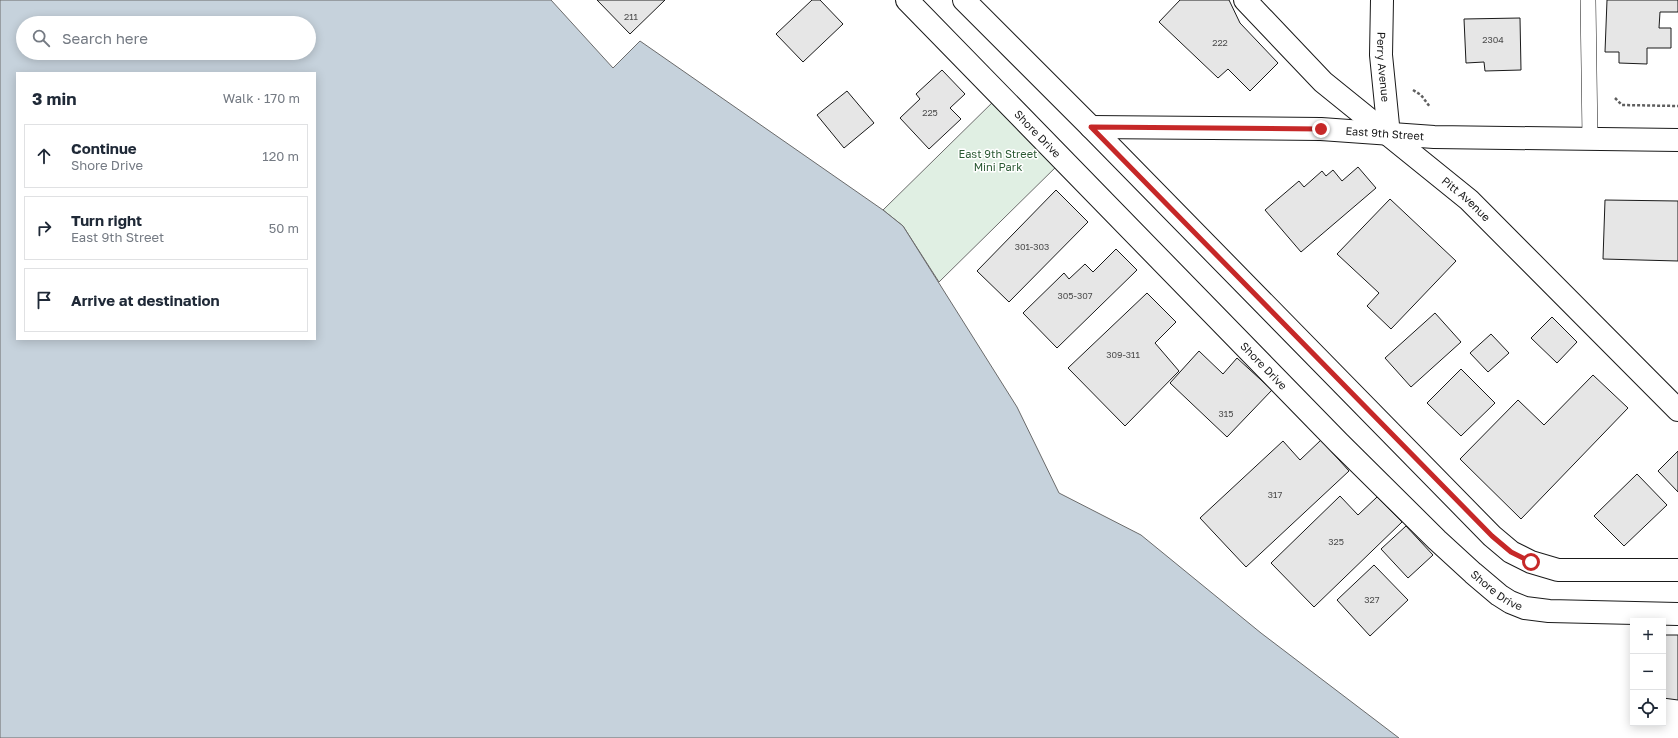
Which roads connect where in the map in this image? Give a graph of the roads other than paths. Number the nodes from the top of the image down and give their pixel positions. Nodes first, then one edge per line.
1 (907, 0) edge
2 (964, 0) edge
3 (1245, 0) edge
4 (1382, 0) edge
5 (1588, 0) edge
6 (1091, 127) junction
7 (1389, 135) junction
8 (1590, 139) junction
9 (1678, 140) edge
10 (1678, 410) edge
11 (1678, 570) edge
12 (1678, 614) edge

1 - 12 street, Shore Drive
2 - 6 street
3 - 7 street, Pitt Avenue
4 - 7 street, Perry Avenue
5 - 8 lane
6 - 7 street, East 9th Street
6 - 11 street
7 - 8 street, East 9th Street
7 - 10 street, Pitt Avenue
8 - 9 street, East 9th Street

